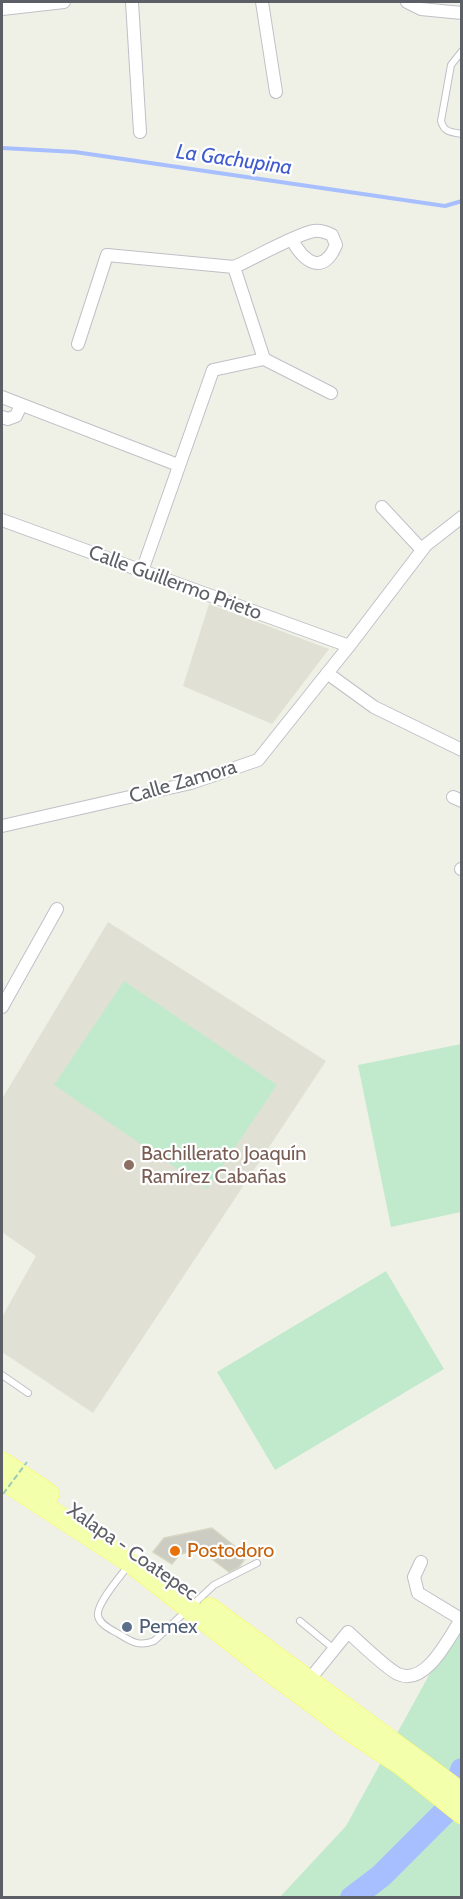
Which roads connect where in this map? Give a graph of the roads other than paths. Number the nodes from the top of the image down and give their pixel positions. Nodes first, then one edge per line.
1 (64, 2) edge
2 (132, 2) edge
3 (262, 2) edge
4 (407, 2) edge
5 (2, 9) edge
6 (462, 13) edge
7 (462, 51) edge
8 (276, 92) dead end
9 (140, 132) dead end
10 (462, 134) edge
11 (292, 240) dead end
12 (234, 267) junction
13 (78, 344) dead end
14 (264, 360) junction
15 (331, 393) dead end
16 (2, 397) edge
17 (21, 405) junction
18 (2, 417) edge
19 (178, 465) junction
20 (382, 507) dead end
21 (462, 517) edge
22 (2, 520) edge
23 (422, 550) junction
24 (141, 571) junction
25 (349, 646) junction
26 (327, 673) junction
27 (462, 750) edge
28 (2, 826) edge
29 (57, 909) dead end
30 (2, 1007) edge
31 (2, 1375) edge
32 (28, 1393) dead end
33 (2, 1462) edge
34 (2, 1486) edge
35 (135, 1558) junction
36 (421, 1562) dead end
37 (256, 1563) dead end
38 (194, 1604) junction
39 (461, 1618) edge
40 (300, 1621) dead end
41 (334, 1649) junction
42 (305, 1679) junction
43 (404, 1758) junction
44 (462, 1793) edge
45 (462, 1814) edge

1 - 5 street
2 - 9 street
3 - 8 street
4 - 6 street
7 - 10 lane
11 - 12 street
12 - 13 street
12 - 14 street
14 - 15 street
14 - 19 street
16 - 17 street
17 - 18 street
17 - 19 street
19 - 24 street
20 - 23 street
21 - 23 street, Calle Zamora
22 - 24 street, Calle Guillermo Prieto
23 - 25 street, Calle Zamora
24 - 25 street, Calle Guillermo Prieto
25 - 26 street, Calle Zamora
26 - 27 street
26 - 28 street, Calle Zamora
29 - 30 street
31 - 32 lane
33 - 35 main road, Xalapa - Coatepec
34 - 35 main road, Xalapa - Coatepec
35 - 38 main road, Xalapa - Coatepec
35 - 38 lane
36 - 39 street
37 - 38 lane
38 - 42 main road, Xalapa - Coatepec
38 - 43 main road, Xalapa - Coatepec
39 - 41 street
40 - 41 lane
41 - 42 street
42 - 43 main road, Xalapa - Coatepec
43 - 44 main road
43 - 45 main road

